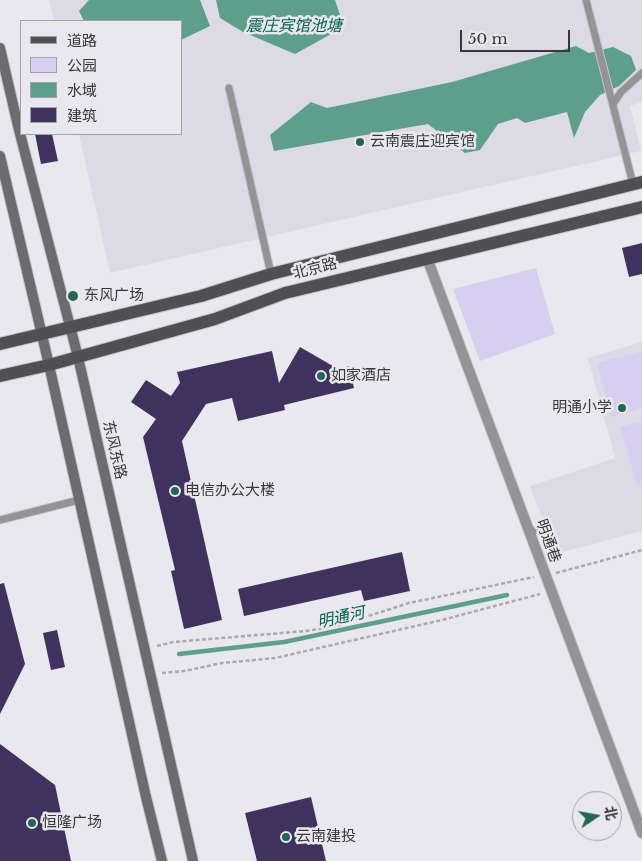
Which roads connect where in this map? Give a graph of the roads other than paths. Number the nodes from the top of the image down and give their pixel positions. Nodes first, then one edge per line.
1 (586, 0) edge
2 (0, 48) edge
3 (642, 73) edge
4 (229, 88) dead end
5 (613, 104) junction
6 (20, 134) edge
7 (20, 135) edge
8 (0, 156) edge
9 (637, 183) edge
10 (642, 207) edge
11 (427, 258) junction
12 (271, 274) junction
13 (69, 328) junction
14 (41, 335) junction
15 (0, 344) edge
16 (78, 357) junction
17 (49, 364) junction
18 (0, 376) edge
19 (80, 500) junction
20 (0, 520) edge
21 (545, 526) dead end
22 (529, 533) junction
23 (642, 833) edge
24 (162, 861) edge
25 (193, 861) edge

1 - 5 lane
2 - 6 main road, 东风东路
3 - 5 lane
4 - 12 lane
5 - 9 lane
7 - 13 main road, 东风东路
8 - 14 main road
9 - 12 main road, 北京路
10 - 11 main road, 北京路
11 - 16 main road, 北京路
11 - 22 street, 明通巷
12 - 13 main road, 北京路
13 - 14 main road, 北京路
13 - 16 main road, 东风东路
14 - 15 main road, 北京路
14 - 17 main road
16 - 17 main road, 北京路
16 - 25 main road, 东风东路
17 - 18 main road, 北京路
17 - 19 main road
19 - 20 lane
19 - 24 main road
21 - 22 lane
22 - 23 street, 明通巷

